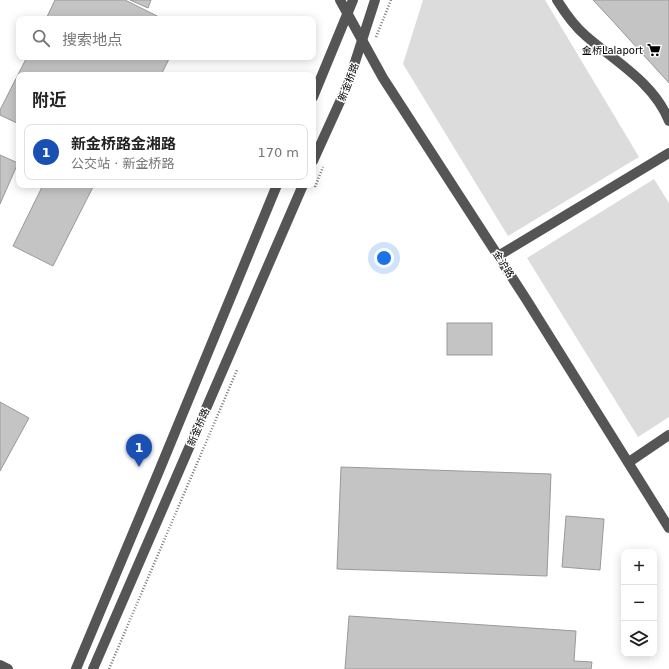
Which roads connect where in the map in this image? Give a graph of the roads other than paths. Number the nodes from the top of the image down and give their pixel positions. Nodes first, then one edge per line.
1 (340, 0) edge
2 (353, 0) edge
3 (375, 0) edge
4 (557, 0) edge
5 (348, 12) junction
6 (363, 39) junction
7 (316, 90) edge
8 (669, 121) edge
9 (669, 153) edge
10 (316, 154) edge
11 (276, 188) edge
12 (301, 188) edge
13 (498, 256) junction
14 (669, 436) edge
15 (629, 462) junction
16 (669, 528) edge
17 (0, 665) edge
18 (8, 669) edge
19 (76, 669) edge
20 (93, 669) edge

1 - 5 street, 金沪路
2 - 5 street
3 - 6 street, 新金桥路
4 - 8 street
5 - 6 street, 金沪路
5 - 7 street
6 - 10 street, 新金桥路
6 - 13 street, 金沪路
9 - 13 street
11 - 19 street, 新金桥路
12 - 20 street, 新金桥路
13 - 15 street, 金沪路
14 - 15 street
15 - 16 street, 金沪路
17 - 18 street

